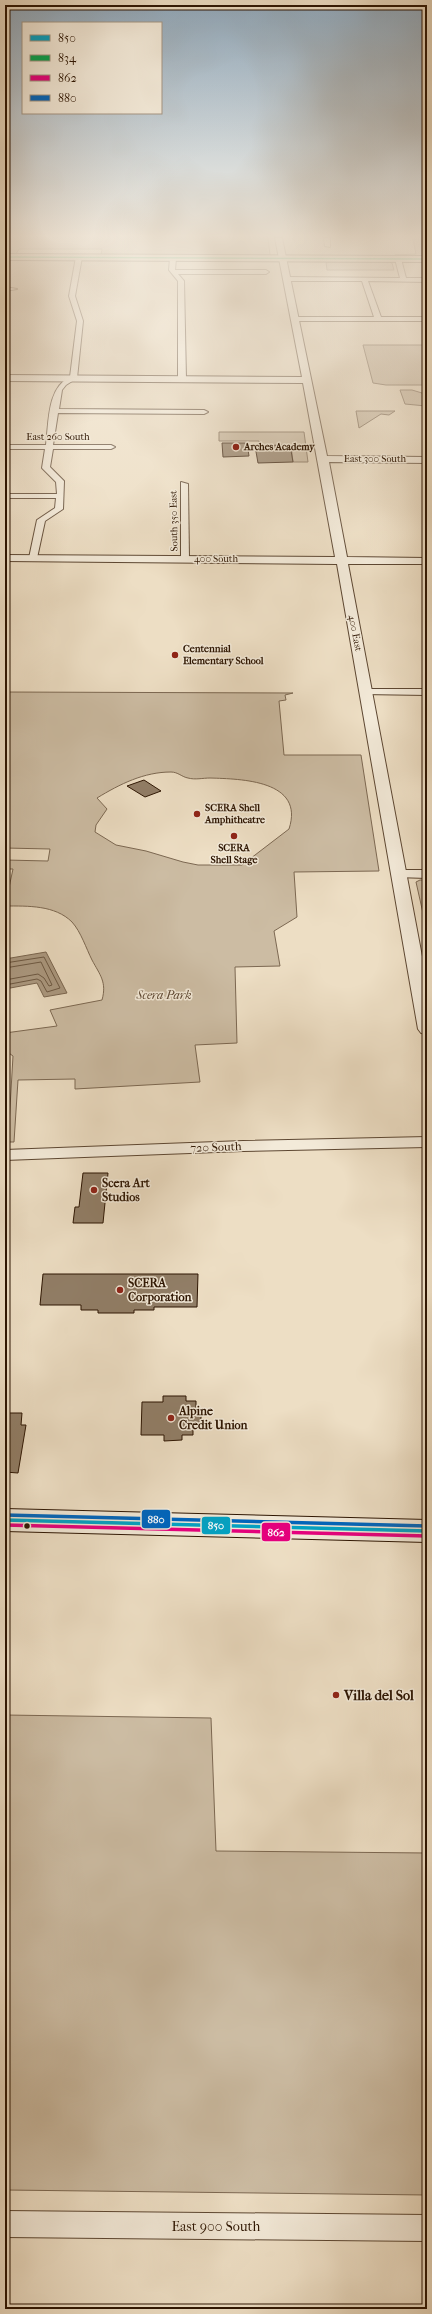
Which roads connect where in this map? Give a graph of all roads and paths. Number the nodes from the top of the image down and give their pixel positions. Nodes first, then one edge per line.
1 (77, 346) edge
2 (181, 346) edge
3 (300, 346) edge
4 (5, 378) edge
5 (73, 378) junction
6 (182, 379) junction
7 (307, 380) junction
8 (54, 411) junction
9 (204, 412) dead end
10 (5, 447) edge
11 (49, 447) junction
12 (111, 447) dead end
13 (323, 459) junction
14 (427, 460) edge
15 (184, 484) dead end
16 (5, 496) edge
17 (61, 496) junction
18 (5, 558) edge
19 (33, 558) junction
20 (185, 559) junction
21 (342, 560) junction
22 (427, 561) edge
23 (366, 692) junction
24 (427, 692) edge
25 (400, 874) junction
26 (427, 874) edge
27 (427, 1029) edge
28 (427, 1142) edge
29 (5, 1155) edge
30 (5, 1520) edge
31 (427, 1531) edge
32 (5, 2224) edge
33 (427, 2228) edge

1 - 5 street
2 - 6 street
3 - 7 street, 400 East
4 - 5 street
5 - 6 street
5 - 8 street
6 - 7 street
7 - 13 street, 400 East
8 - 9 street
8 - 11 street
10 - 11 street, East 260 South
11 - 12 street, East 260 South
11 - 17 street
13 - 14 street, East 300 South
13 - 21 street, 400 East
15 - 20 street, South 350 East
16 - 17 street
17 - 19 street
18 - 19 street, 400 South
19 - 20 street, 400 South
20 - 21 street, 400 South
21 - 22 street, 400 South
21 - 23 street, 400 East
23 - 24 street
23 - 25 street, 400 East
25 - 26 street
25 - 27 street, 400 East
28 - 29 street, 720 South
30 - 31 main road
32 - 33 street, East 900 South

